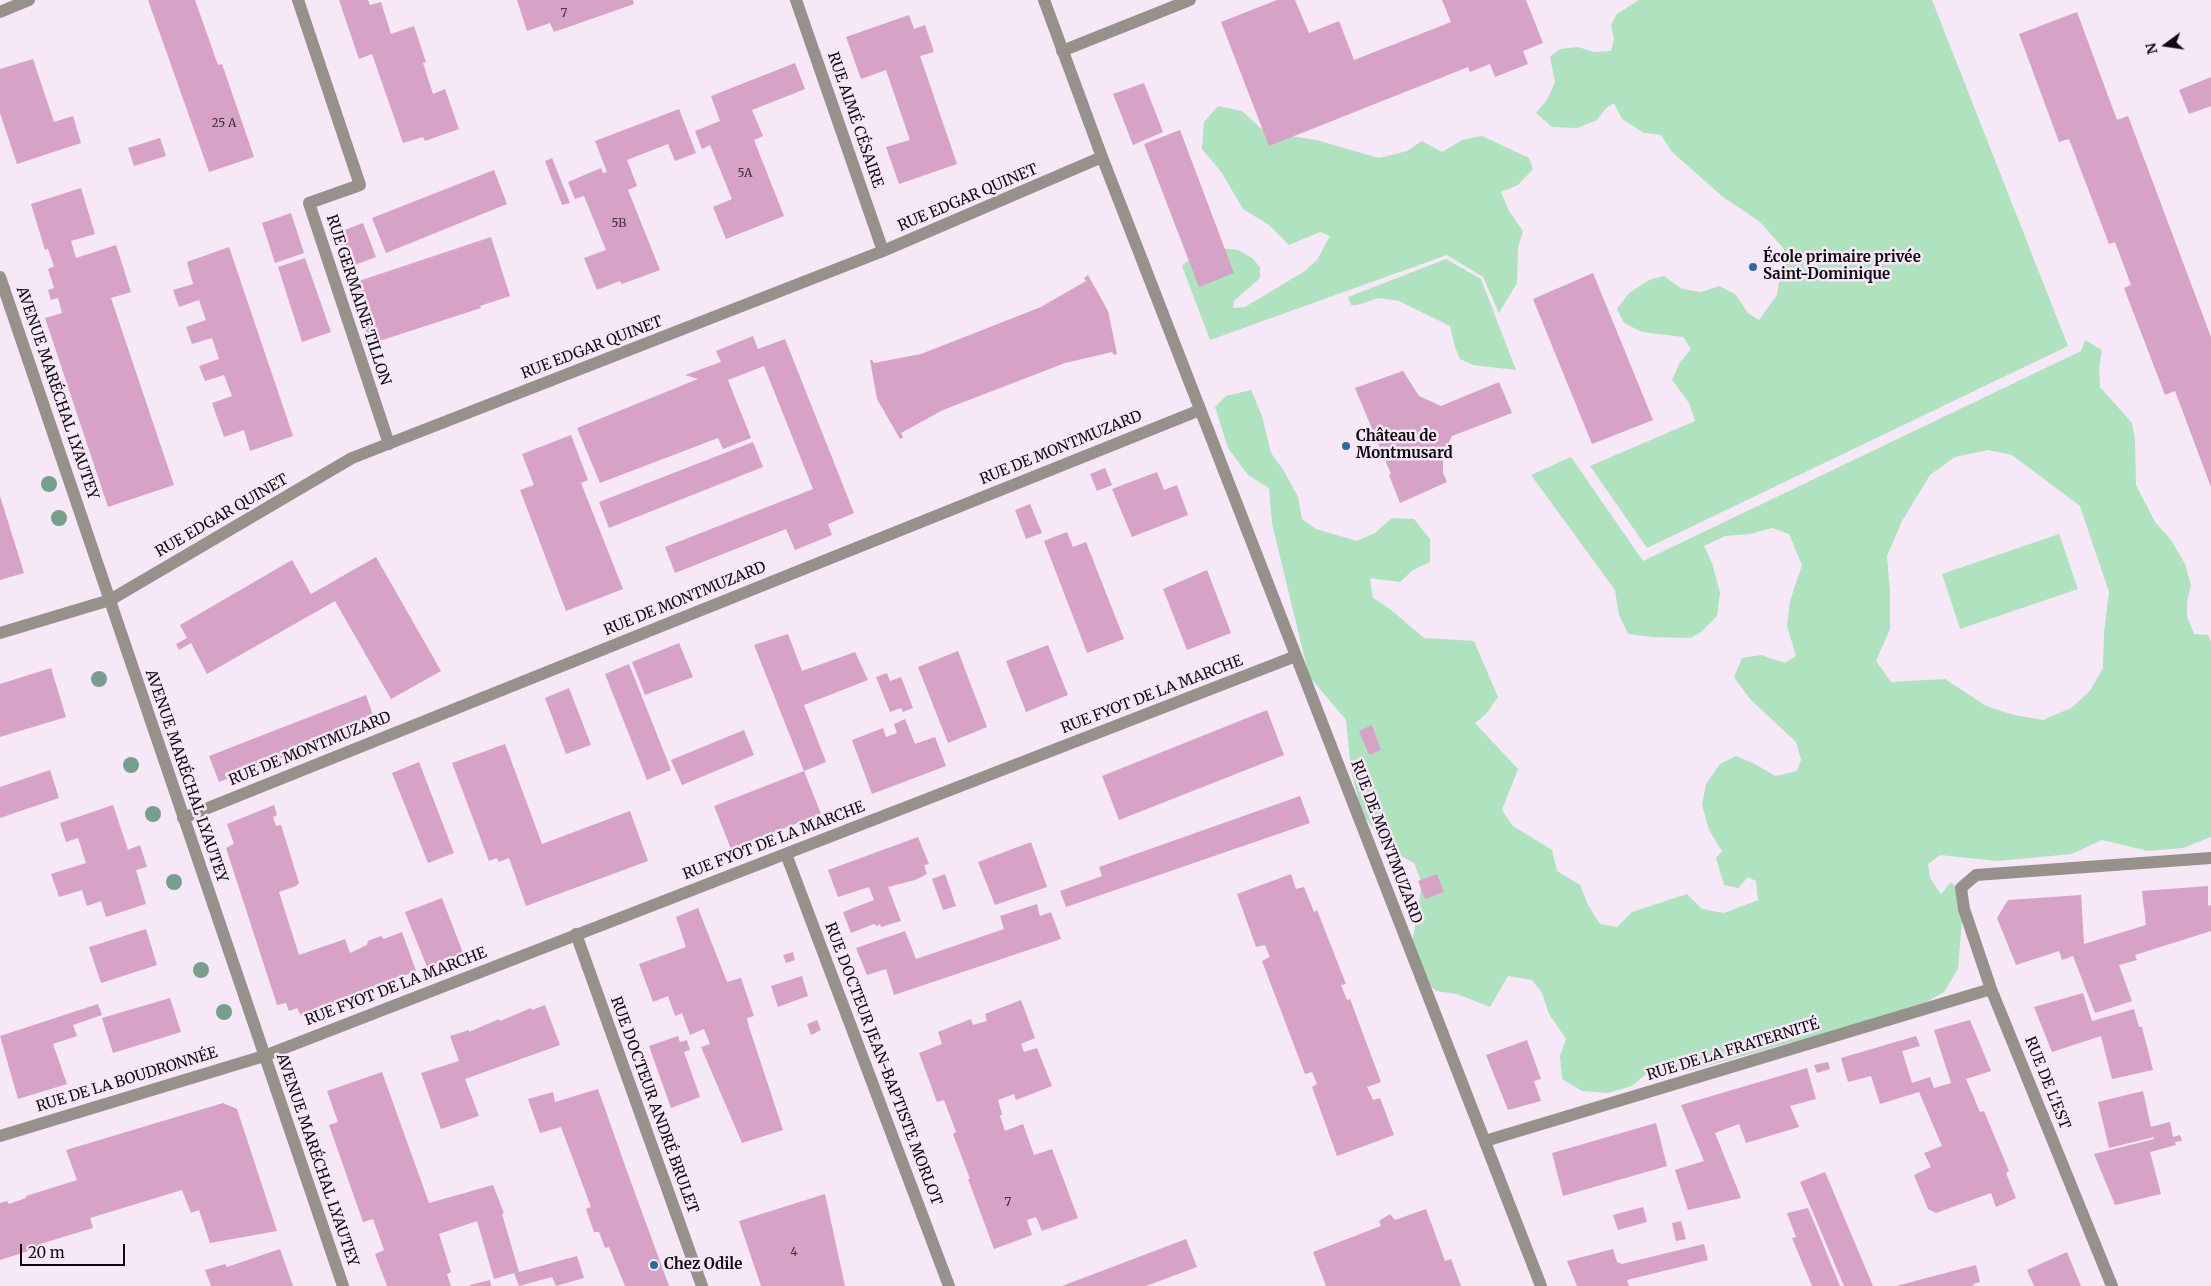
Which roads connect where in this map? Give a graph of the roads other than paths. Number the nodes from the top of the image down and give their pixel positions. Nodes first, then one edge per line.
1 (29, 0) edge
2 (298, 0) edge
3 (796, 0) edge
4 (1044, 0) edge
5 (1190, 0) edge
6 (0, 12) edge
7 (1062, 51) junction
8 (1102, 158) junction
9 (883, 251) junction
10 (0, 277) edge
11 (1200, 410) junction
12 (389, 444) junction
13 (110, 600) junction
14 (0, 634) edge
15 (1296, 656) junction
16 (183, 818) junction
17 (786, 854) junction
18 (2211, 858) edge
19 (576, 934) junction
20 (1991, 989) junction
21 (264, 1056) junction
22 (0, 1136) edge
23 (1485, 1141) junction
24 (343, 1286) edge
25 (702, 1286) edge
26 (949, 1286) edge
27 (1541, 1286) edge
28 (2112, 1286) edge

1 - 6 street
2 - 12 street, RUE GERMAINE TILLON
3 - 9 street, RUE AIMÉ CÉSAIRE
4 - 7 street, RUE DE MONTMUZARD
5 - 7 street
7 - 8 street, RUE DE MONTMUZARD
8 - 9 street, RUE EDGAR QUINET
8 - 11 street, RUE DE MONTMUZARD
9 - 12 street, RUE EDGAR QUINET
10 - 13 street, AVENUE MARÉCHAL LYAUTEY
11 - 15 street, RUE DE MONTMUZARD
11 - 16 street, RUE DE MONTMUZARD
12 - 13 street, RUE EDGAR QUINET
13 - 14 street, RUE EDGAR QUINET
13 - 16 street, AVENUE MARÉCHAL LYAUTEY
15 - 17 street, RUE FYOT DE LA MARCHE
15 - 23 street, RUE DE MONTMUZARD
16 - 21 street, AVENUE MARÉCHAL LYAUTEY
17 - 19 street, RUE FYOT DE LA MARCHE
17 - 26 street, RUE DOCTEUR JEAN-BAPTISTE MORLOT
18 - 20 street, RUE DE L'EST
19 - 21 street, RUE FYOT DE LA MARCHE
19 - 25 street, RUE DOCTEUR ANDRÉ BRULET
20 - 23 street, RUE DE LA FRATERNITÉ
20 - 28 street, RUE DE L'EST
21 - 22 street, RUE DE LA BOUDRONNÉE
21 - 24 street, AVENUE MARÉCHAL LYAUTEY
23 - 27 street, RUE DE MONTMUZARD

